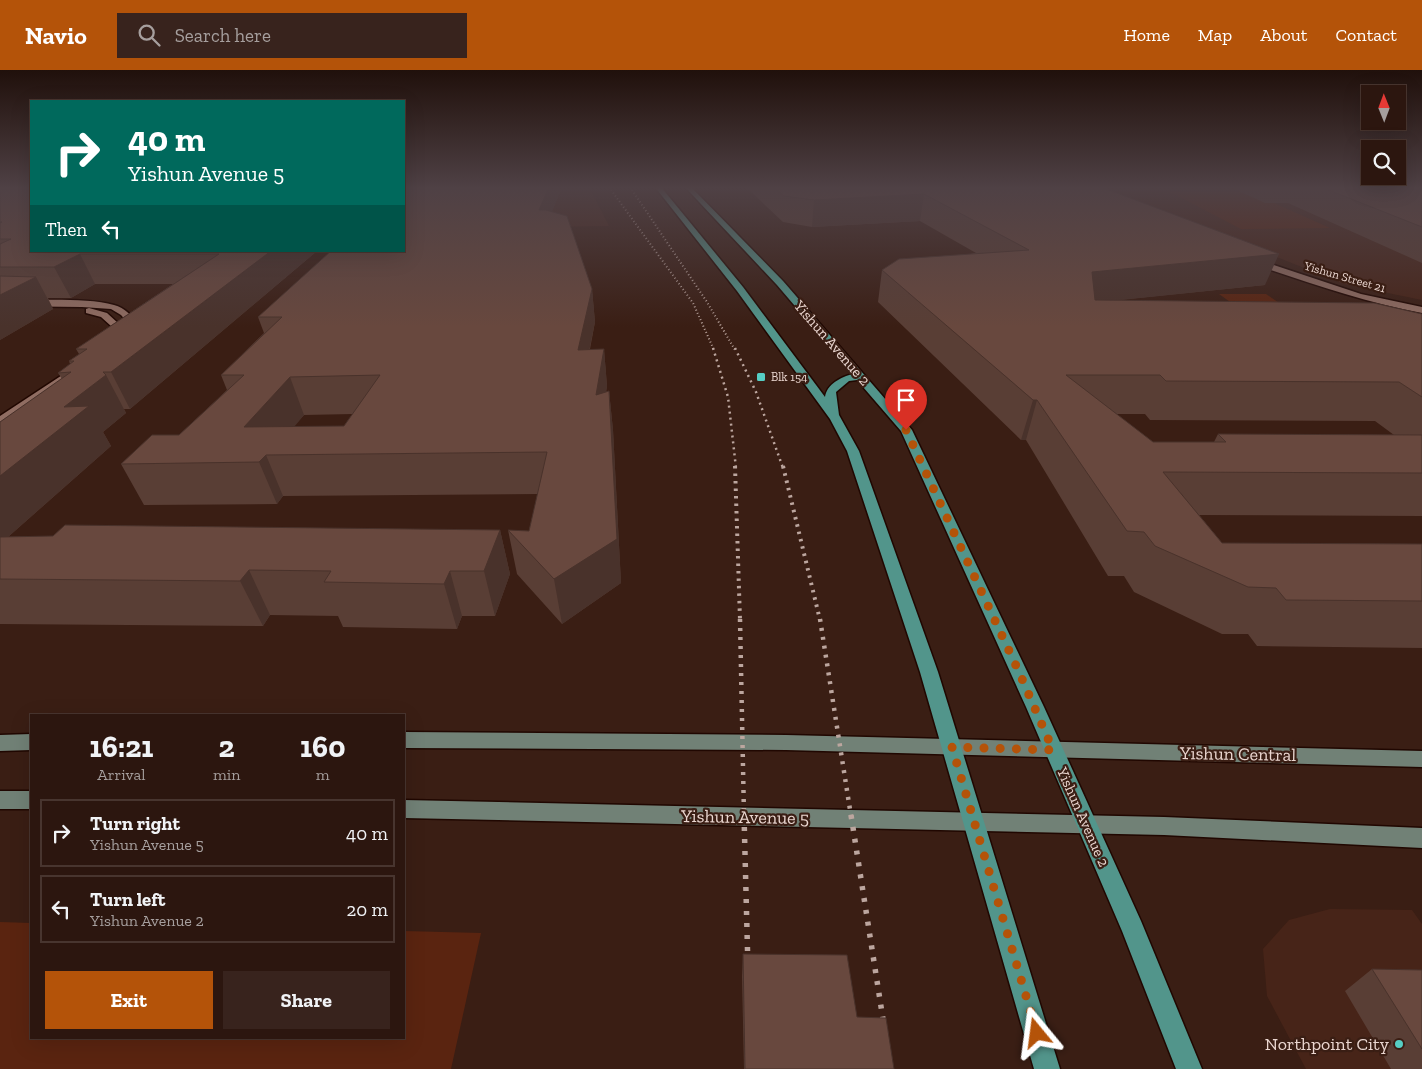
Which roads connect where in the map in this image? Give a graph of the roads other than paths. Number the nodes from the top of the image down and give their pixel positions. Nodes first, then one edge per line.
1 (695, 234) edge
2 (733, 234) edge
3 (0, 303) edge
4 (1422, 303) edge
5 (0, 310) edge
6 (1422, 310) edge
7 (90, 358) edge
8 (90, 371) edge
9 (860, 376) junction
10 (30, 414) edge
11 (835, 418) junction
12 (0, 422) edge
13 (405, 740) edge
14 (0, 742) edge
15 (30, 742) edge
16 (952, 747) junction
17 (1053, 750) junction
18 (1422, 759) edge
19 (0, 800) edge
20 (30, 800) edge
21 (405, 808) edge
22 (975, 822) junction
23 (1087, 825) junction
24 (1422, 838) edge
25 (1047, 1069) edge
26 (1188, 1069) edge

1 - 11 main road
2 - 9 main road, Yishun Avenue 2
3 - 5 street
4 - 6 street, Yishun Street 21
7 - 12 street
8 - 10 street
9 - 11 main road
9 - 17 main road, Yishun Avenue 2
11 - 16 main road
13 - 16 main road
14 - 15 main road
16 - 17 main road
16 - 22 main road
17 - 18 main road, Yishun Central
17 - 23 main road, Yishun Avenue 2
19 - 20 main road
21 - 22 main road, Yishun Avenue 5
22 - 23 main road, Yishun Avenue 5
22 - 25 main road
23 - 24 main road
23 - 26 main road, Yishun Avenue 2

